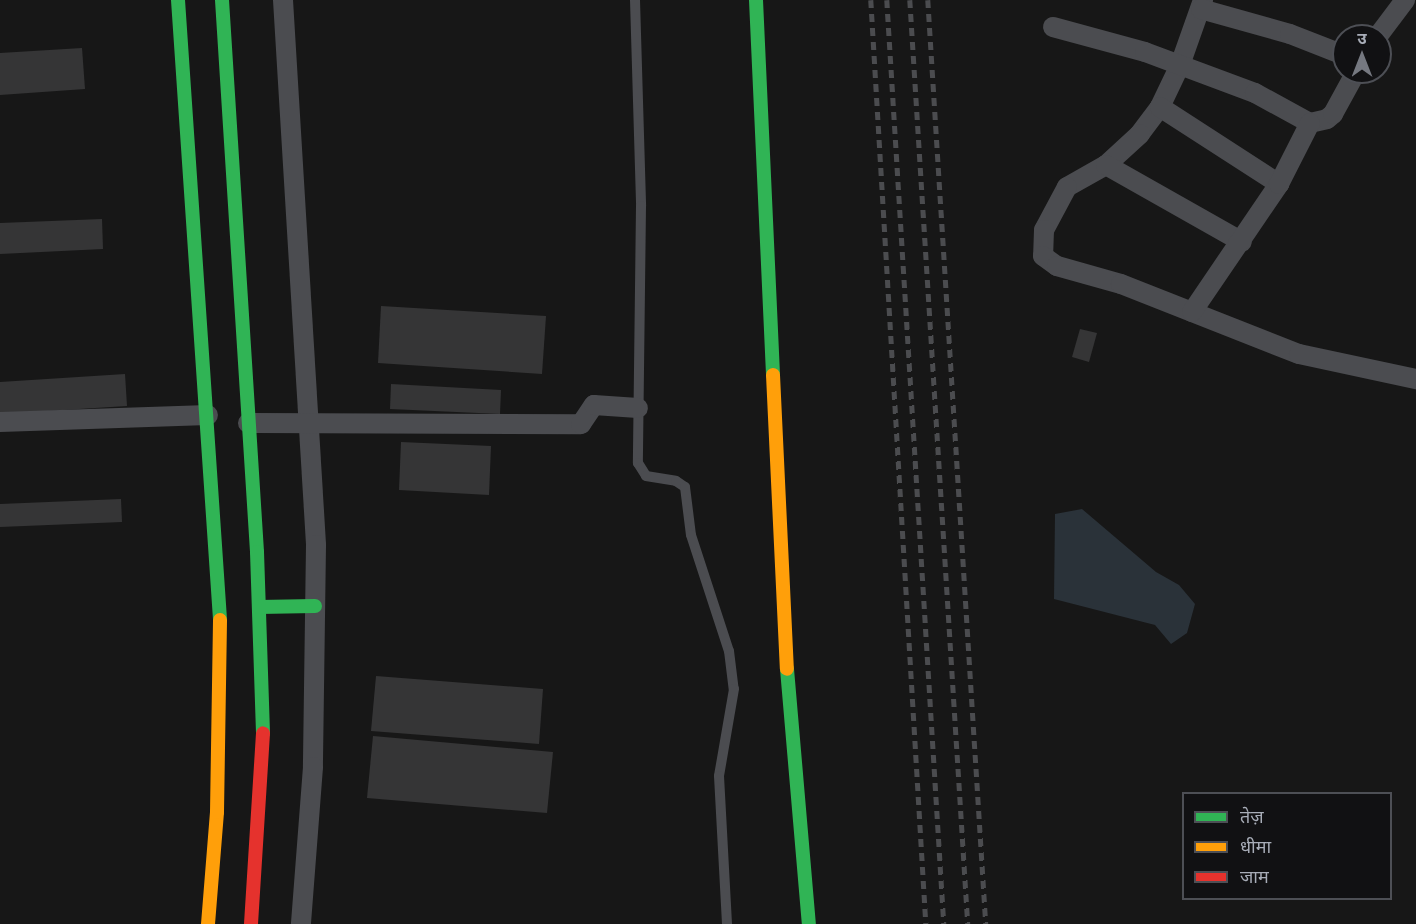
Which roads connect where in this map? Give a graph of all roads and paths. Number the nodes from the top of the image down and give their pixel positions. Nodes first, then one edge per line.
1 (178, 0) edge
2 (222, 0) edge
3 (283, 0) edge
4 (636, 0) edge
5 (756, 0) edge
6 (1405, 0) edge
7 (1202, 5) edge
8 (1387, 24) edge
9 (1053, 27) dead end
10 (1332, 50) edge
11 (1180, 65) junction
12 (1349, 84) edge
13 (1160, 107) junction
14 (1310, 123) junction
15 (1106, 165) junction
16 (1279, 184) junction
17 (1242, 242) junction
18 (1192, 312) junction
19 (1416, 379) edge
20 (638, 408) junction
21 (208, 415) junction
22 (0, 422) edge
23 (311, 422) junction
24 (248, 423) junction
25 (315, 606) junction
26 (259, 608) junction
27 (208, 924) edge
28 (251, 924) edge
29 (301, 924) edge
30 (727, 924) edge
31 (808, 924) edge

1 - 21 street
2 - 24 street
3 - 23 street
4 - 20 lane
5 - 31 street
6 - 8 street
7 - 10 street
7 - 11 street
9 - 11 street
11 - 13 street
11 - 14 street
12 - 14 street
13 - 15 street
13 - 16 street
14 - 16 street
15 - 17 street
15 - 18 street
16 - 17 street
17 - 18 street
18 - 19 street
20 - 23 street
20 - 30 lane
21 - 22 street
21 - 27 street
23 - 24 street
23 - 25 street
24 - 26 street
25 - 26 street
25 - 29 street
26 - 28 street

